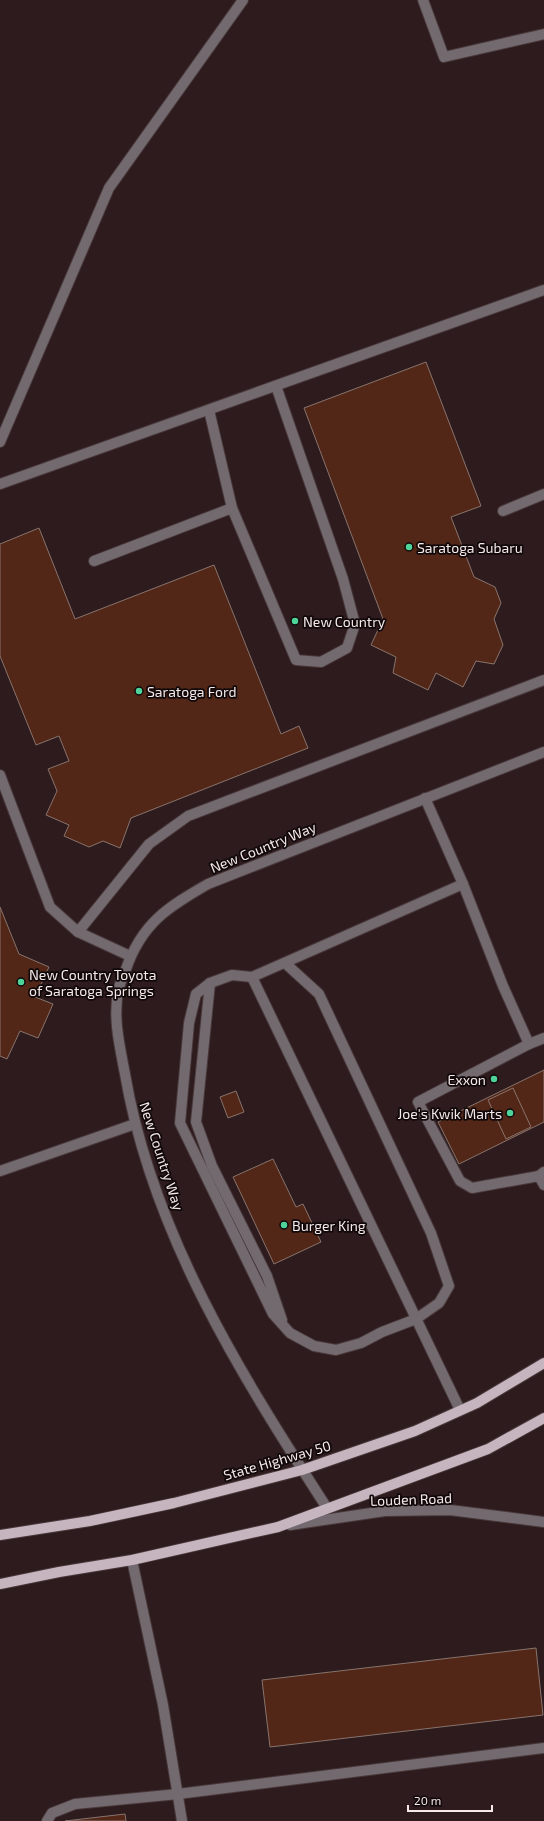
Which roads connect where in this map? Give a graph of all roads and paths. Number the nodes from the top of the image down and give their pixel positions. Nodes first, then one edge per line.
1 (243, 0) edge
2 (423, 0) edge
3 (544, 34) edge
4 (544, 290) edge
5 (276, 386) junction
6 (209, 410) junction
7 (0, 442) edge
8 (0, 484) edge
9 (544, 494) edge
10 (232, 508) junction
11 (503, 510) dead end
12 (94, 561) dead end
13 (544, 680) edge
14 (544, 752) edge
15 (0, 775) edge
16 (425, 798) junction
17 (462, 884) junction
18 (78, 932) junction
19 (130, 956) junction
20 (285, 963) junction
21 (252, 977) junction
22 (210, 983) junction
23 (544, 1038) edge
24 (529, 1044) junction
25 (135, 1124) junction
26 (0, 1171) edge
27 (541, 1174) edge
28 (544, 1185) edge
29 (416, 1319) junction
30 (285, 1328) junction
31 (544, 1363) edge
32 (460, 1410) junction
33 (544, 1418) edge
34 (302, 1470) junction
35 (327, 1508) junction
36 (544, 1522) edge
37 (278, 1527) junction
38 (0, 1535) edge
39 (132, 1560) junction
40 (0, 1584) edge
41 (544, 1748) edge
42 (178, 1794) junction
43 (48, 1821) edge
44 (182, 1821) edge

1 - 7 street
2 - 3 street
4 - 5 street
5 - 6 street
5 - 10 street
6 - 8 street
6 - 10 street
9 - 11 street
10 - 12 street
13 - 18 street
14 - 16 street, New Country Way
15 - 18 street
16 - 17 street
16 - 19 street, New Country Way
17 - 20 street
17 - 24 street
18 - 19 street
19 - 25 street, New Country Way
20 - 21 street
20 - 29 street
21 - 22 street
21 - 29 street
22 - 30 street
22 - 30 street
23 - 24 street
24 - 27 street
25 - 26 street
25 - 34 street, New Country Way
27 - 28 street
29 - 30 street
29 - 32 street
31 - 32 main road, State Highway 50
32 - 34 main road, State Highway 50
33 - 35 main road
34 - 35 street, New Country Way
34 - 38 main road, State Highway 50
35 - 37 main road
36 - 37 street, Louden Road
37 - 39 main road
39 - 40 main road
39 - 42 street
41 - 42 street
42 - 43 street
42 - 44 street

